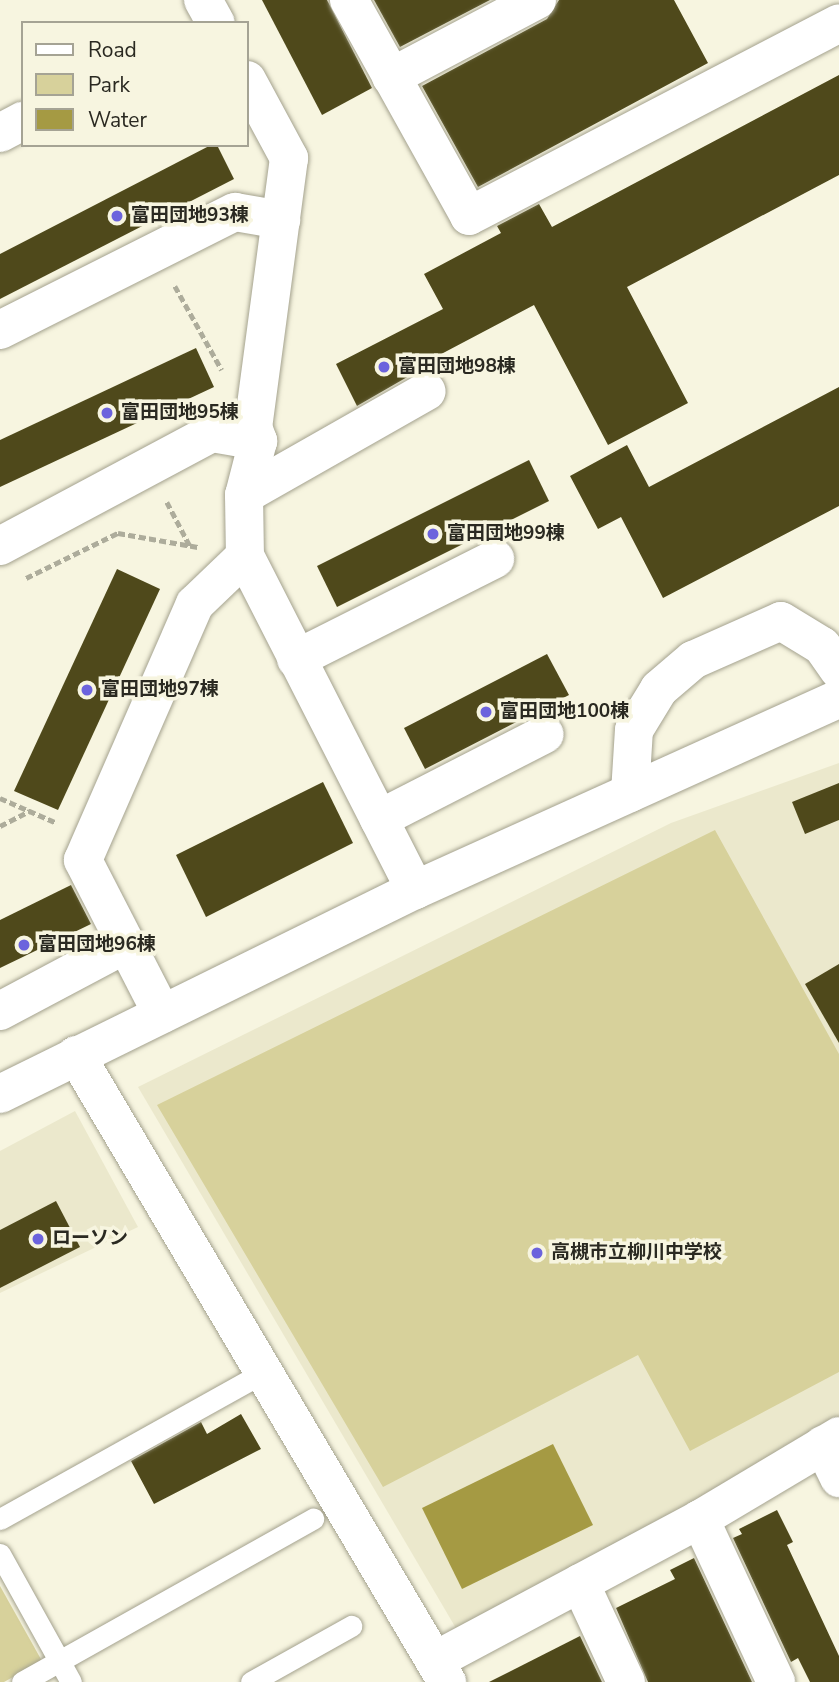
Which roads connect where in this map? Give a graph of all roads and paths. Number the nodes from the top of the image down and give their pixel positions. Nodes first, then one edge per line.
1 (349, 0) edge
2 (537, 0) edge
3 (839, 23) edge
4 (391, 77) junction
5 (248, 82) edge
6 (21, 122) edge
7 (0, 133) edge
8 (281, 220) junction
9 (156, 251) junction
10 (0, 330) edge
11 (427, 391) dead end
12 (256, 434) junction
13 (149, 467) junction
14 (244, 495) junction
15 (0, 546) edge
16 (190, 546) junction
17 (244, 556) junction
18 (495, 559) dead end
19 (20, 579) dead end
20 (296, 659) junction
21 (839, 670) edge
22 (839, 699) edge
23 (545, 734) dead end
24 (630, 793) junction
25 (0, 798) edge
26 (29, 811) junction
27 (379, 819) junction
28 (0, 826) edge
29 (93, 838) junction
30 (415, 890) junction
31 (126, 944) junction
32 (0, 1011) edge
33 (162, 1014) junction
34 (76, 1055) junction
35 (0, 1094) edge
36 (264, 1372) junction
37 (834, 1453) edge
38 (0, 1519) edge
39 (313, 1519) dead end
40 (700, 1519) junction
41 (0, 1554) edge
42 (580, 1583) junction
43 (351, 1626) dead end
44 (59, 1661) junction
45 (442, 1671) edge
46 (22, 1682) edge
47 (71, 1682) edge
48 (251, 1682) edge
49 (626, 1682) edge
50 (776, 1682) edge

1 - 4 street
2 - 4 street
3 - 4 street
5 - 8 street
6 - 7 street
8 - 9 street
8 - 12 street
9 - 10 street
9 - 12 path
11 - 14 street
12 - 13 street
12 - 14 street
13 - 15 street
13 - 16 path
14 - 17 street
16 - 17 path
16 - 19 path
17 - 20 street
17 - 29 street
18 - 20 street
20 - 27 street
21 - 24 street
22 - 24 street
23 - 27 street
24 - 30 street
25 - 26 path
26 - 28 path
26 - 29 path
27 - 30 street
29 - 31 street
30 - 33 street
31 - 32 street
31 - 33 street
33 - 34 street
34 - 35 street
34 - 36 street
36 - 38 lane
36 - 45 street
37 - 40 street
39 - 44 lane
40 - 42 street
40 - 50 street
41 - 44 lane
42 - 45 street
42 - 49 street
43 - 48 lane
44 - 46 lane
44 - 47 lane

